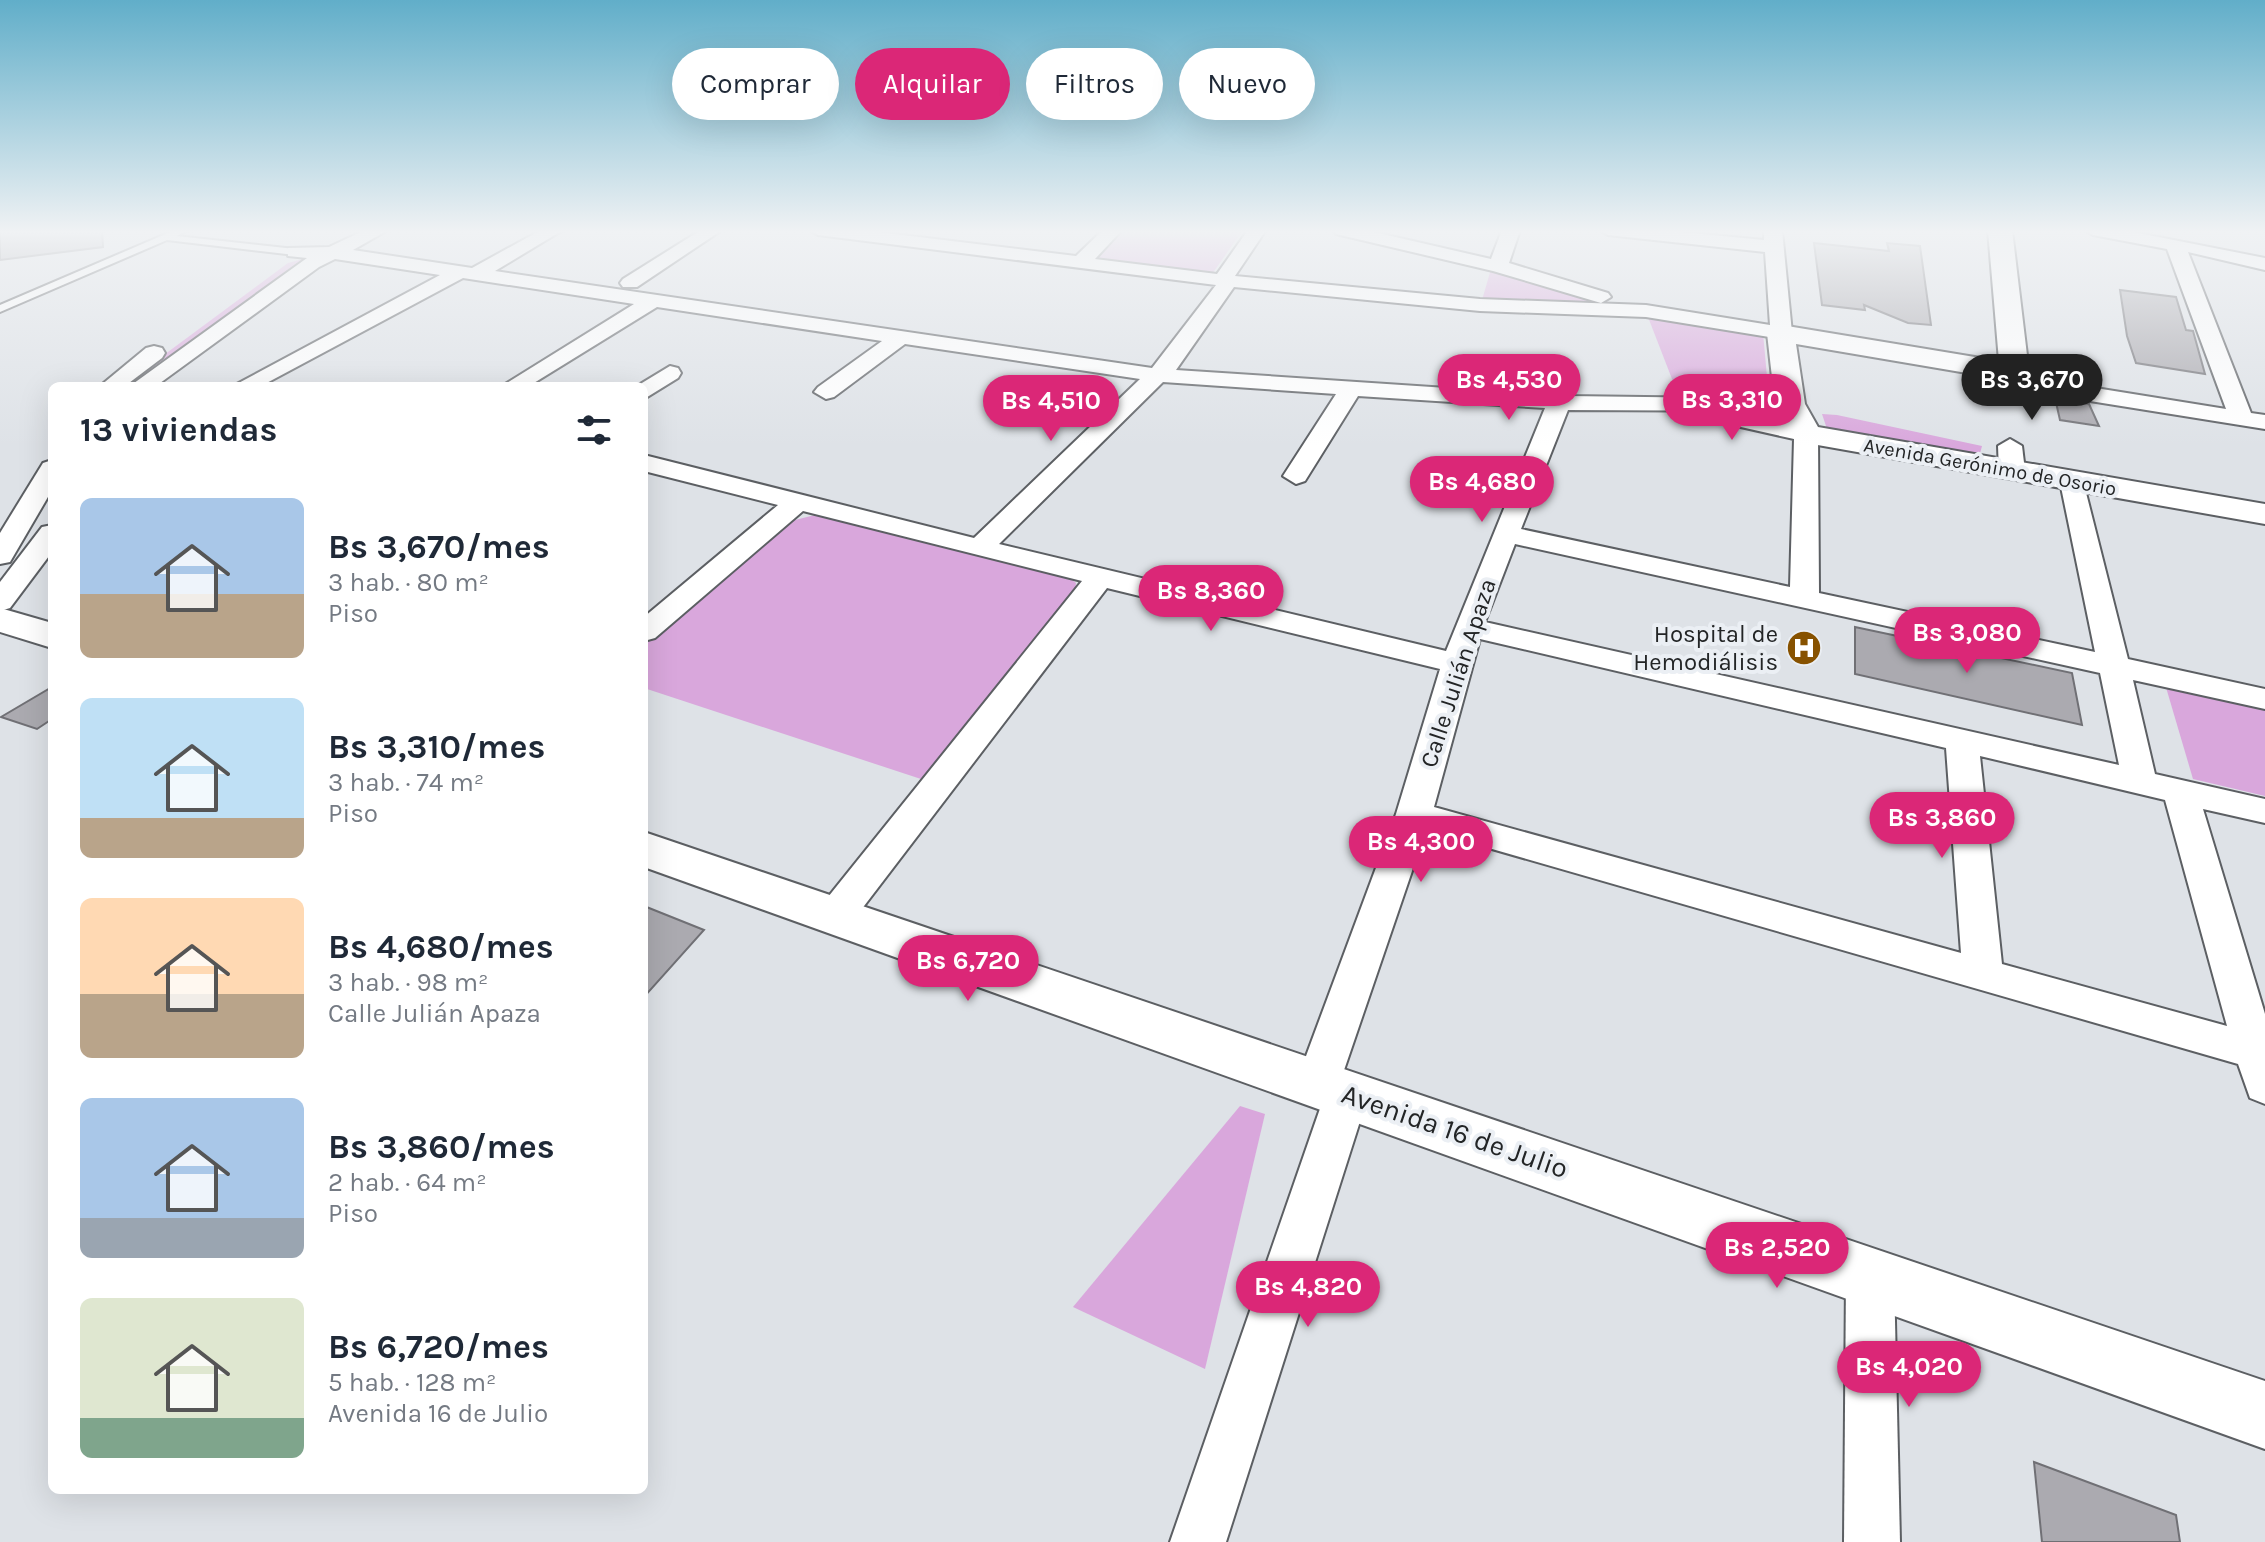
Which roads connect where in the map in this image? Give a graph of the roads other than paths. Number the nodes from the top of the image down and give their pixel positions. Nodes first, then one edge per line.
1 (226, 302) edge
2 (258, 302) edge
3 (409, 302) edge
4 (630, 302) edge
5 (708, 302) edge
6 (719, 302) edge
7 (1211, 302) edge
8 (1448, 302) edge
9 (1616, 302) edge
10 (1779, 302) edge
11 (2007, 302) edge
12 (2197, 302) edge
13 (1646, 311) junction
14 (1781, 333) junction
15 (902, 336) junction
16 (1163, 368) junction
17 (2014, 372) junction
18 (670, 373) dead end
19 (116, 382) edge
20 (147, 382) edge
21 (252, 382) edge
22 (519, 382) edge
23 (1353, 386) junction
24 (648, 389) edge
25 (826, 392) dead end
26 (1559, 403) junction
27 (1668, 404) junction
28 (1790, 404) junction
29 (2241, 418) junction
30 (2265, 422) edge
31 (1806, 434) junction
32 (2011, 458) junction
33 (648, 464) edge
34 (48, 475) edge
35 (1296, 476) dead end
36 (2073, 482) junction
37 (2265, 501) edge
38 (798, 502) junction
39 (2265, 514) edge
40 (1505, 534) junction
41 (48, 541) edge
42 (48, 541) edge
43 (981, 546) junction
44 (0, 556) edge
45 (0, 578) edge
46 (1099, 579) junction
47 (1804, 600) junction
48 (0, 602) edge
49 (0, 619) edge
50 (1468, 627) junction
51 (648, 629) edge
52 (48, 635) edge
53 (1455, 663) junction
54 (2116, 666) junction
55 (2265, 699) edge
56 (1962, 739) junction
57 (2139, 780) junction
58 (2180, 791) junction
59 (2265, 811) edge
60 (1414, 814) junction
61 (648, 850) edge
62 (834, 917) junction
63 (1983, 975) junction
64 (2261, 1068) edge
65 (1333, 1088) junction
66 (1870, 1277) junction
67 (2265, 1415) edge
68 (1198, 1542) edge
69 (1872, 1542) edge

1 - 19 street
2 - 20 street
3 - 21 street
4 - 22 street
5 - 15 street, Avenida Gerónimo de Osorio
6 - 16 street, Avenida Gerónimo de Osorio
7 - 16 street
8 - 13 street
9 - 13 street
10 - 14 street
11 - 17 street
12 - 29 street
13 - 14 street
14 - 17 street
14 - 28 street
15 - 16 street, Avenida Gerónimo de Osorio
15 - 25 street
16 - 23 street, Avenida Gerónimo de Osorio
16 - 43 street
17 - 29 street
18 - 24 street
23 - 26 street, Avenida Gerónimo de Osorio
23 - 35 street
26 - 27 street, Avenida Gerónimo de Osorio
26 - 40 street, Calle Julián Apaza
27 - 28 street, Avenida Gerónimo de Osorio
27 - 31 street, Avenida Gerónimo de Osorio
28 - 31 street
28 - 32 street, Avenida Gerónimo de Osorio
29 - 30 street
31 - 32 street, Avenida Gerónimo de Osorio
31 - 47 street
32 - 36 street, Avenida Gerónimo de Osorio
32 - 37 street, Avenida Gerónimo de Osorio
33 - 38 street
34 - 44 street
36 - 39 street, Avenida Gerónimo de Osorio
36 - 54 street
38 - 43 street
38 - 51 street
40 - 47 street
40 - 50 street, Calle Julián Apaza
41 - 45 street
42 - 48 street
43 - 46 street
46 - 53 street
46 - 62 street
47 - 54 street
49 - 52 street
50 - 53 street, Calle Julián Apaza
50 - 56 street
53 - 60 street, Calle Julián Apaza
54 - 55 street
54 - 57 street
56 - 57 street
56 - 63 street
57 - 58 street
58 - 59 street
58 - 64 street
60 - 63 street
60 - 65 street, Calle Julián Apaza
61 - 62 street, Avenida 16 de Julio
62 - 65 street, Avenida 16 de Julio
63 - 64 street
65 - 66 street, Avenida 16 de Julio
65 - 68 street, Calle Julián Apaza
66 - 67 street, Avenida 16 de Julio
66 - 69 street

